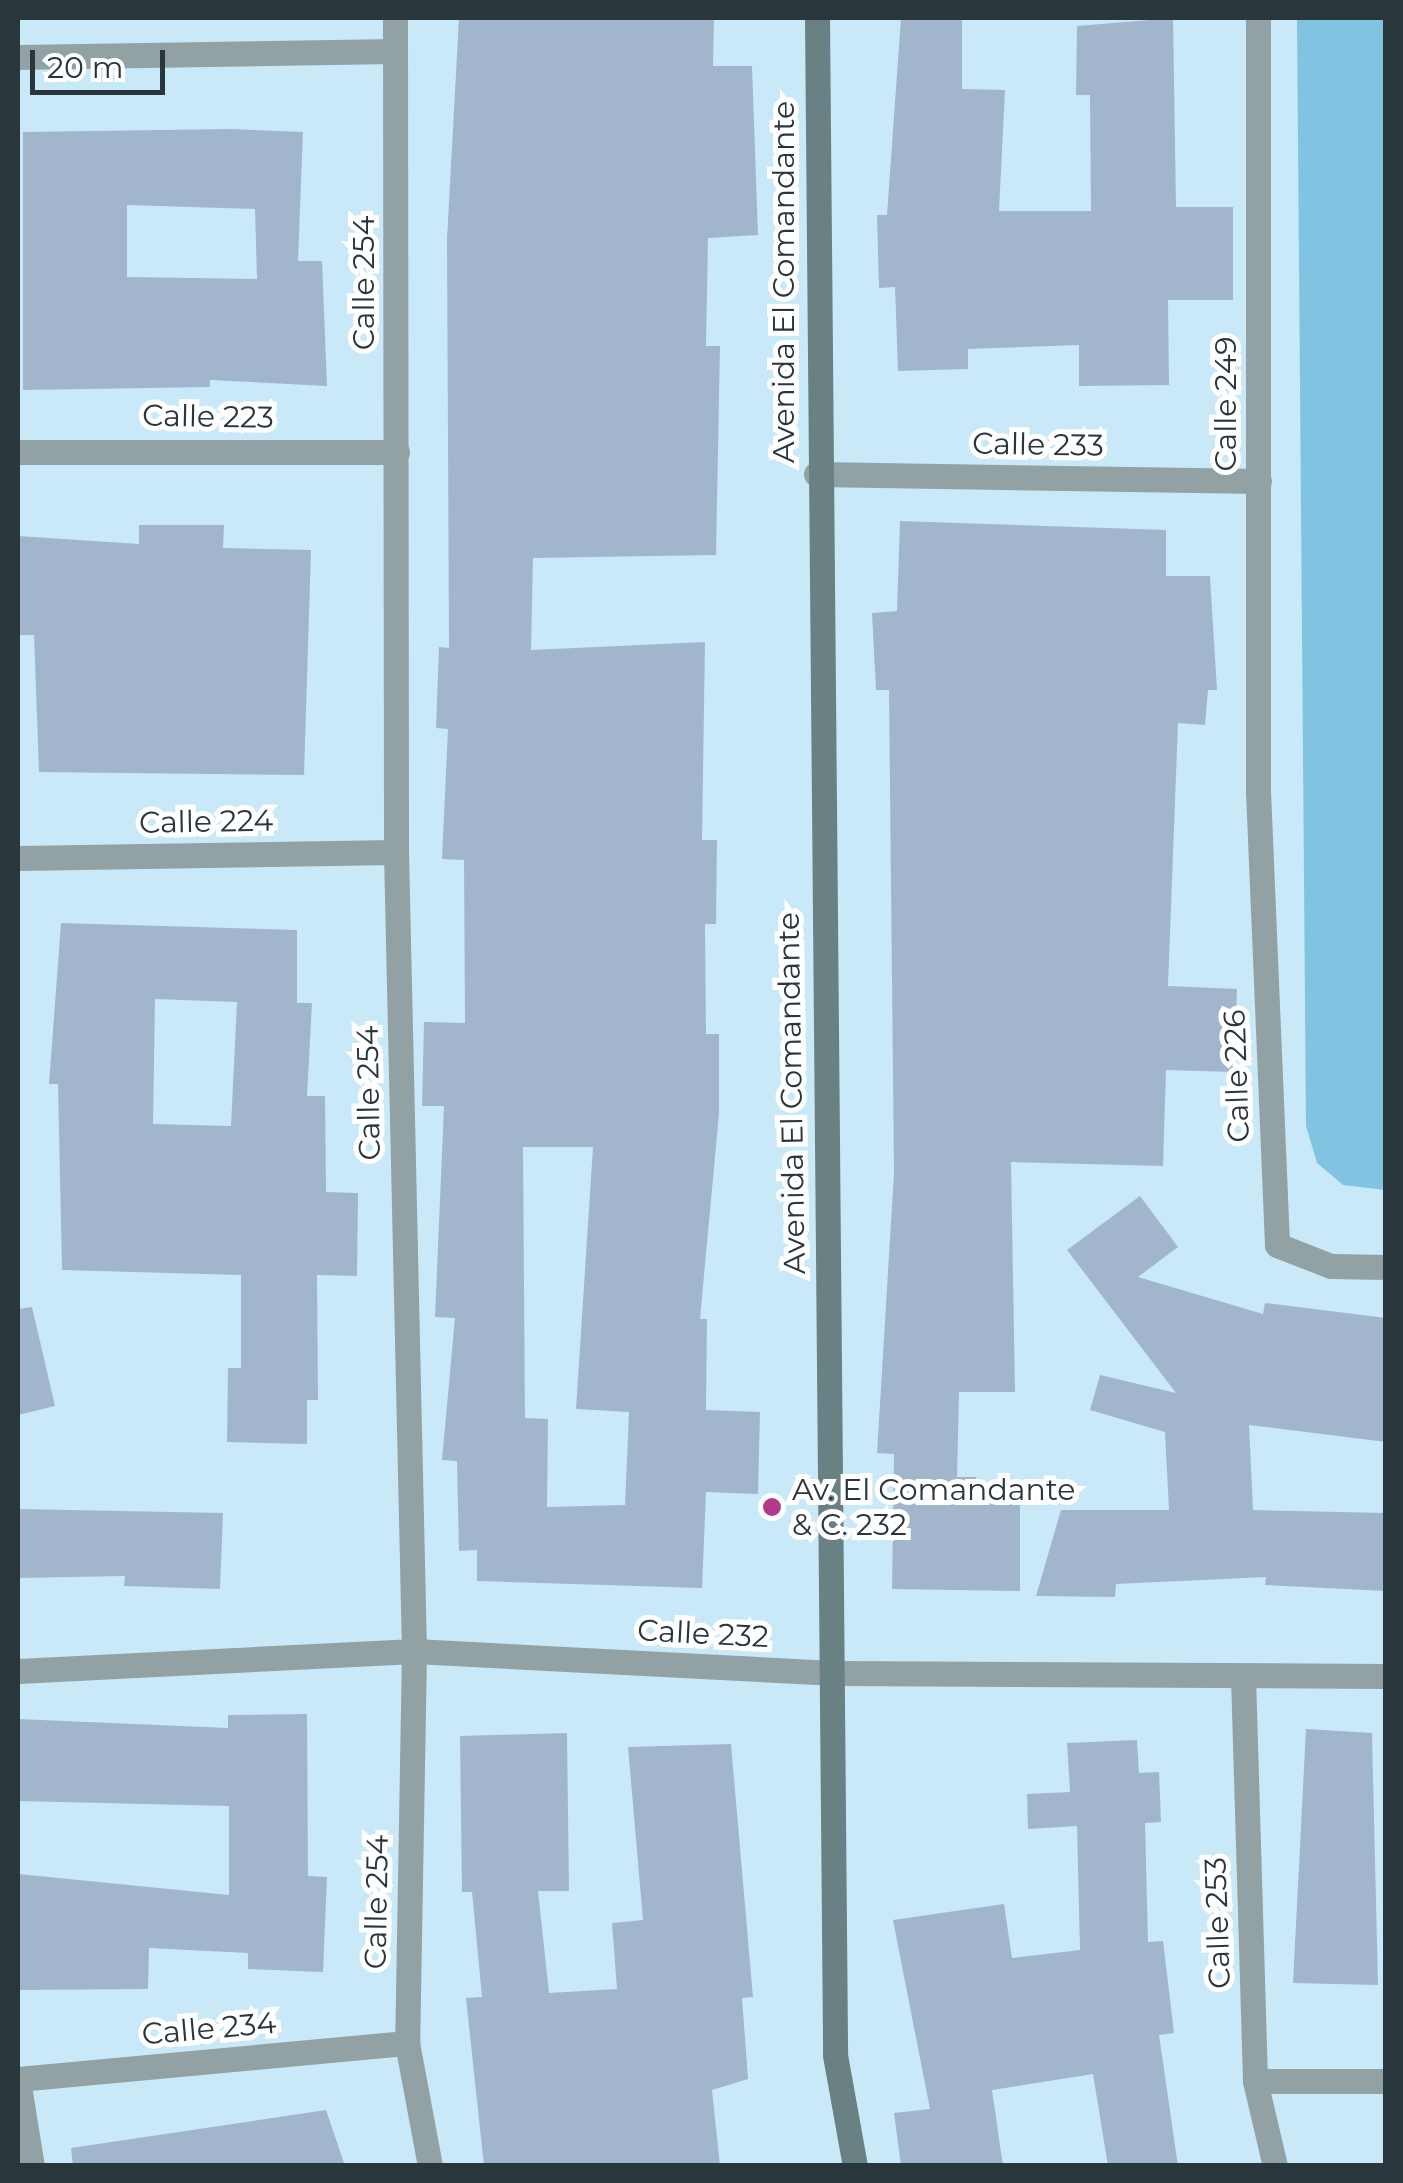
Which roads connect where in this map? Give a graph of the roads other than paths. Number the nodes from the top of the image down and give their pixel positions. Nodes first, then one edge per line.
1 (395, 18) edge
2 (817, 18) edge
3 (1258, 18) edge
4 (395, 51) junction
5 (18, 57) edge
6 (18, 452) edge
7 (397, 452) junction
8 (816, 474) junction
9 (1259, 481) junction
10 (1258, 791) joint
11 (396, 852) junction
12 (18, 858) edge
13 (1386, 1267) edge
14 (414, 1651) junction
15 (18, 1671) edge
16 (836, 1673) junction
17 (1243, 1676) junction
18 (1386, 1676) edge
19 (406, 2043) junction
20 (18, 2080) edge
21 (1255, 2081) junction
22 (1386, 2082) edge
23 (32, 2166) edge
24 (430, 2166) edge
25 (854, 2166) edge
26 (1275, 2166) edge

1 - 4 street, Calle 254
2 - 8 street, Avenida El Comandante
3 - 9 street, Calle 249
4 - 5 street
4 - 7 street, Calle 254
6 - 7 street, Calle 223
7 - 11 street, Calle 254
8 - 9 street, Calle 233
8 - 16 street, Avenida El Comandante
9 - 10 street, Calle 249
10 - 13 street, Calle 226
11 - 12 street, Calle 224
11 - 14 street, Calle 254
14 - 15 street, Calle 232
14 - 16 street, Calle 232
14 - 19 street, Calle 254
16 - 17 street, Calle 232
16 - 25 street, Avenida El Comandante
17 - 18 street, Calle 232
17 - 21 street, Calle 253
19 - 20 street, Calle 234
19 - 24 street, Calle 254
20 - 23 street
21 - 22 street
21 - 26 street, Calle 253

